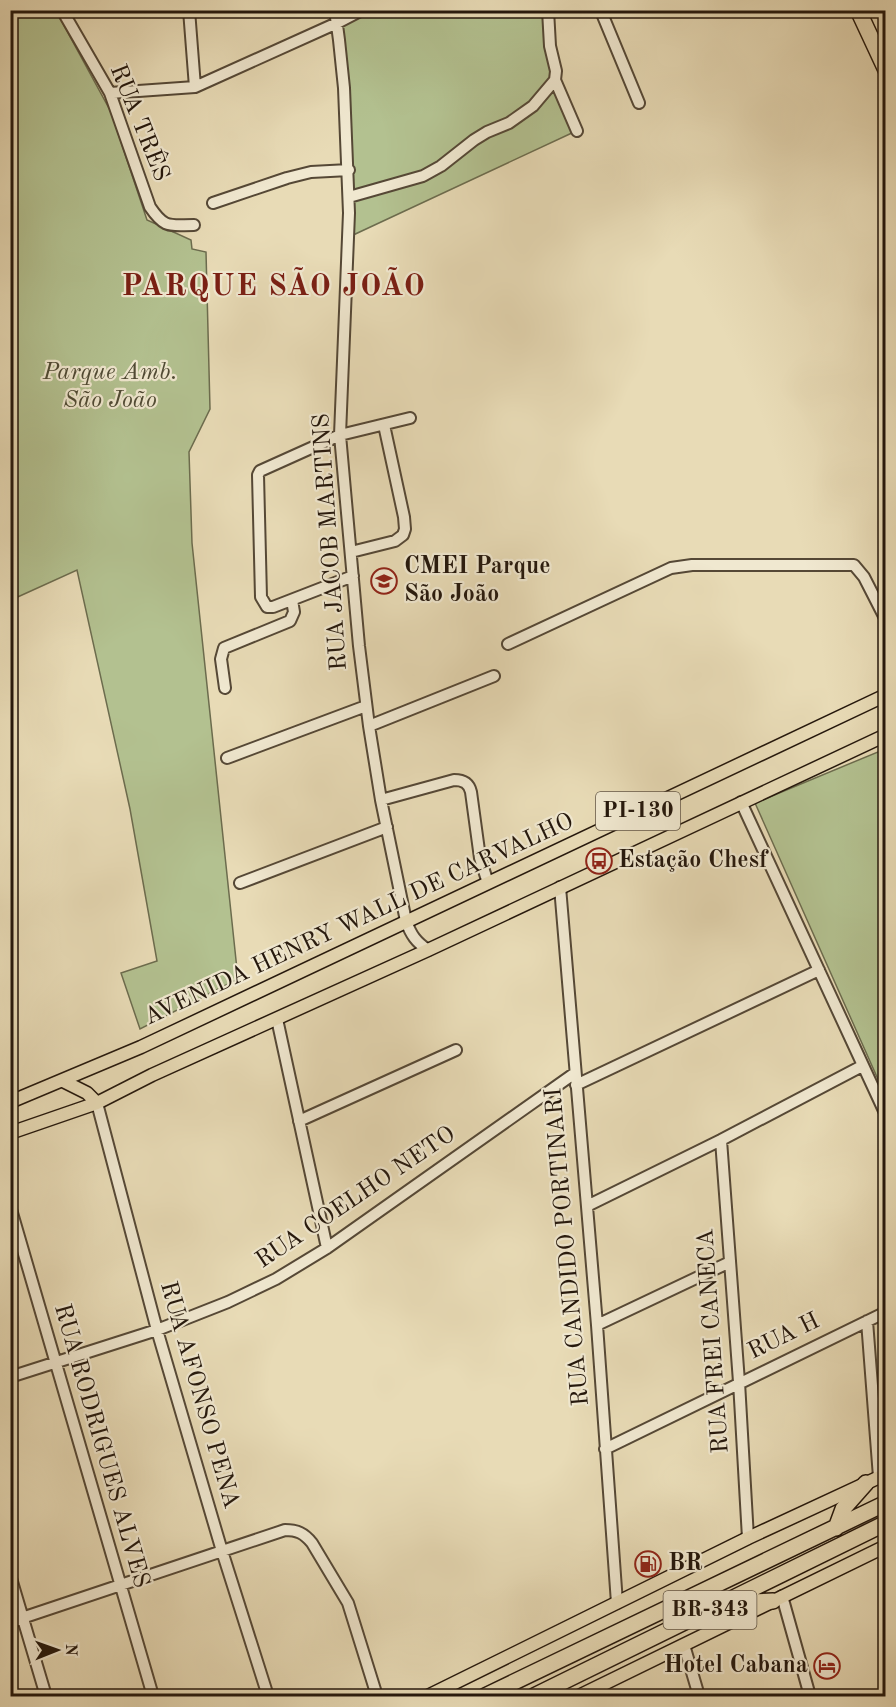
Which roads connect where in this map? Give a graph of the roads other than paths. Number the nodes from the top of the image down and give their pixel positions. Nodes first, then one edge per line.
1 (62, 10) edge
2 (189, 10) edge
3 (335, 10) edge
4 (362, 10) edge
5 (548, 10) edge
6 (603, 10) edge
7 (858, 10) edge
8 (337, 23) junction
9 (885, 70) edge
10 (555, 80) junction
11 (195, 87) junction
12 (110, 93) junction
13 (639, 103) dead end
14 (577, 130) dead end
15 (348, 170) junction
16 (349, 197) junction
17 (213, 203) dead end
18 (194, 225) dead end
19 (410, 418) dead end
20 (384, 425) junction
21 (340, 435) junction
22 (351, 552) junction
23 (353, 576) junction
24 (292, 600) junction
25 (885, 620) edge
26 (508, 644) dead end
27 (494, 676) dead end
28 (225, 688) dead end
29 (885, 695) edge
30 (885, 700) edge
31 (870, 702) junction
32 (366, 706) junction
33 (369, 726) junction
34 (885, 735) edge
35 (227, 758) dead end
36 (381, 800) junction
37 (741, 802) junction
38 (387, 827) junction
39 (240, 883) dead end
40 (488, 883) junction
41 (560, 887) junction
42 (406, 921) junction
43 (428, 950) junction
44 (819, 970) junction
45 (277, 1019) junction
46 (456, 1050) dead end
47 (862, 1066) junction
48 (575, 1073) junction
49 (63, 1081) junction
50 (576, 1085) junction
51 (10, 1102) edge
52 (97, 1103) junction
53 (885, 1115) edge
54 (299, 1121) junction
55 (10, 1133) edge
56 (721, 1140) junction
57 (10, 1206) edge
58 (587, 1206) junction
59 (327, 1248) junction
60 (730, 1262) junction
61 (885, 1312) edge
62 (867, 1321) junction
63 (597, 1325) junction
64 (157, 1330) junction
65 (55, 1362) junction
66 (10, 1377) edge
67 (739, 1382) junction
68 (605, 1449) junction
69 (877, 1478) edge
70 (885, 1503) edge
71 (885, 1523) edge
72 (836, 1528) junction
73 (748, 1538) junction
74 (885, 1546) edge
75 (222, 1551) junction
76 (10, 1575) edge
77 (120, 1586) junction
78 (777, 1598) junction
79 (617, 1603) junction
80 (721, 1604) junction
81 (23, 1618) junction
82 (10, 1622) edge
83 (684, 1645) junction
84 (46, 1696) edge
85 (153, 1696) edge
86 (268, 1696) edge
87 (377, 1696) edge
88 (428, 1696) edge
89 (485, 1696) edge
90 (534, 1696) edge
91 (579, 1696) edge
92 (699, 1696) edge
93 (810, 1696) edge

1 - 12 street, RUA TRÊS
2 - 11 street
3 - 8 street, RUA JACOB MARTINS
4 - 8 street
5 - 10 street
6 - 13 street
7 - 9 highway
8 - 11 street
8 - 15 street, RUA JACOB MARTINS
10 - 14 street
10 - 16 street
11 - 12 street
12 - 18 street, RUA TRÊS
15 - 16 street, RUA JACOB MARTINS
15 - 17 street
16 - 21 street, RUA JACOB MARTINS
19 - 20 street
20 - 21 street
20 - 22 street
21 - 22 street, RUA JACOB MARTINS
21 - 24 street
22 - 23 street, RUA JACOB MARTINS
23 - 24 street
23 - 32 street, RUA JACOB MARTINS
24 - 28 street
25 - 26 street
27 - 33 street
29 - 31 main road, AVENIDA HENRY WALL DE CARVALHO / PI-130
30 - 31 main road
31 - 40 main road, AVENIDA HENRY WALL DE CARVALHO / PI-130
32 - 33 street, RUA JACOB MARTINS
32 - 35 street
33 - 36 street, RUA JACOB MARTINS
34 - 37 main road, PI-130
36 - 38 street, RUA JACOB MARTINS
36 - 40 street
37 - 41 main road, PI-130
37 - 44 street
38 - 39 street
38 - 42 street, RUA JACOB MARTINS
40 - 42 main road, AVENIDA HENRY WALL DE CARVALHO / PI-130
41 - 43 main road, PI-130
41 - 48 street, RUA CANDIDO PORTINARI
42 - 43 street, RUA JACOB MARTINS
42 - 49 main road, AVENIDA HENRY WALL DE CARVALHO / PI-130
43 - 45 main road, PI-130
44 - 47 street
44 - 50 street
45 - 52 main road, PI-130
45 - 54 street
46 - 54 street
47 - 53 street
47 - 56 street
48 - 50 street, RUA CANDIDO PORTINARI
48 - 59 street, RUA COELHO NETO
49 - 51 main road, AVENIDA HENRY WALL DE CARVALHO / PI-130
49 - 52 main road
50 - 58 street, RUA CANDIDO PORTINARI
52 - 55 main road, PI-130
52 - 64 street, RUA AFONSO PENA
54 - 59 street
56 - 58 street
56 - 60 street, RUA FREI CANECA
57 - 65 street, RUA RODRIGUES ALVES
58 - 63 street, RUA CANDIDO PORTINARI
59 - 64 street, RUA COELHO NETO
60 - 63 street
60 - 67 street, RUA FREI CANECA
61 - 62 street, RUA H
62 - 67 street, RUA H
62 - 69 street
63 - 68 street, RUA CANDIDO PORTINARI
64 - 65 street, RUA COELHO NETO
64 - 75 street, RUA AFONSO PENA
65 - 66 street, RUA COELHO NETO
65 - 77 street, RUA RODRIGUES ALVES
67 - 68 street, RUA H
67 - 73 street, RUA FREI CANECA
68 - 79 street, RUA CANDIDO PORTINARI
69 - 72 highway
69 - 73 main road
70 - 72 highway
71 - 80 highway, BR-343
72 - 89 highway, BR-343
73 - 79 main road
74 - 78 main road
75 - 77 street
75 - 86 street, RUA AFONSO PENA
75 - 87 street
76 - 81 street
77 - 81 street
77 - 85 street, RUA RODRIGUES ALVES
78 - 80 highway
78 - 83 main road
78 - 93 street
79 - 88 main road
80 - 90 highway, BR-343
81 - 82 street
81 - 84 street
83 - 91 main road
83 - 92 street

